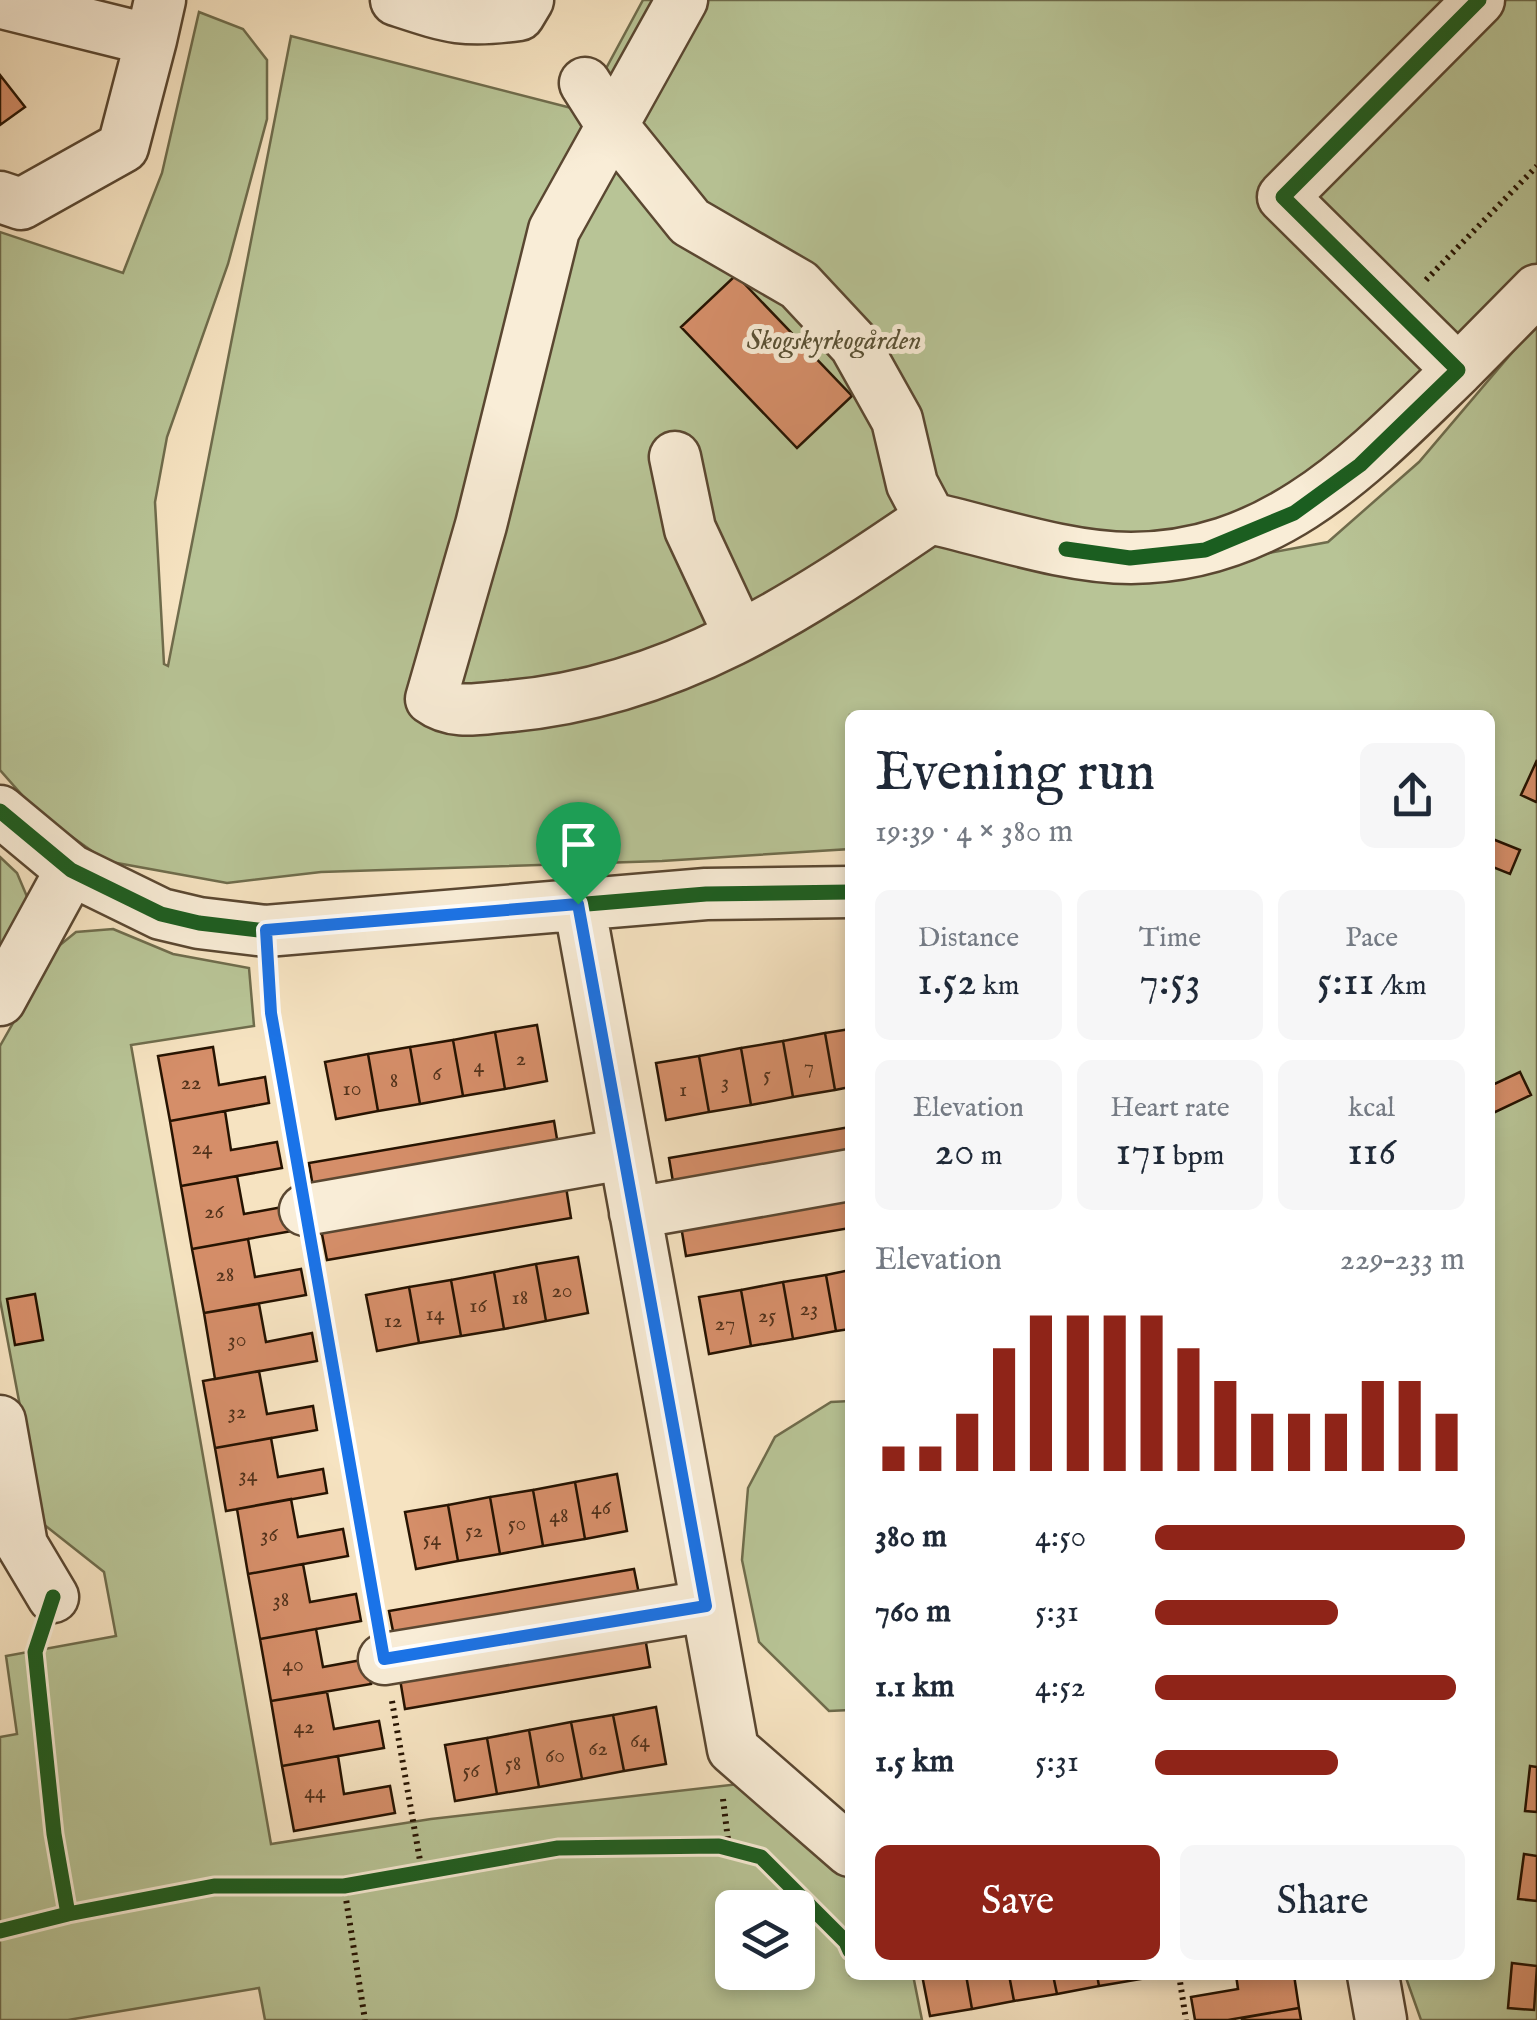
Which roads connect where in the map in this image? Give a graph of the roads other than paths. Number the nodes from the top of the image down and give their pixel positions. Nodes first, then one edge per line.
1 (396, 0) edge
2 (528, 0) edge
3 (682, 0) edge
4 (1479, 0) edge
5 (2, 3) edge
6 (156, 20) edge
7 (598, 104) junction
8 (0, 197) edge
9 (1537, 290) edge
10 (1458, 370) junction
11 (675, 457) dead end
12 (930, 518) junction
13 (740, 636) junction
14 (0, 811) edge
15 (72, 870) junction
16 (845, 892) edge
17 (578, 904) junction
18 (0, 1000) edge
19 (624, 1154) junction
20 (845, 1175) edge
21 (305, 1210) road end
22 (635, 1214) junction
23 (0, 1421) edge
24 (11, 1547) edge
25 (53, 1597) dead end
26 (706, 1606) junction
27 (384, 1659) road end
28 (845, 1847) edge
29 (1374, 1980) edge
30 (1381, 2020) edge

1 - 2 street
3 - 7 street
4 - 10 street
5 - 6 street
6 - 8 street
7 - 12 street
7 - 13 street
9 - 10 street
10 - 12 street
11 - 13 street
12 - 13 street
14 - 15 street
15 - 17 street
15 - 18 street
16 - 17 street
17 - 19 street
19 - 21 street
19 - 22 street
20 - 22 street
22 - 26 street
23 - 24 street
24 - 25 street
26 - 27 street
26 - 28 street
29 - 30 street

